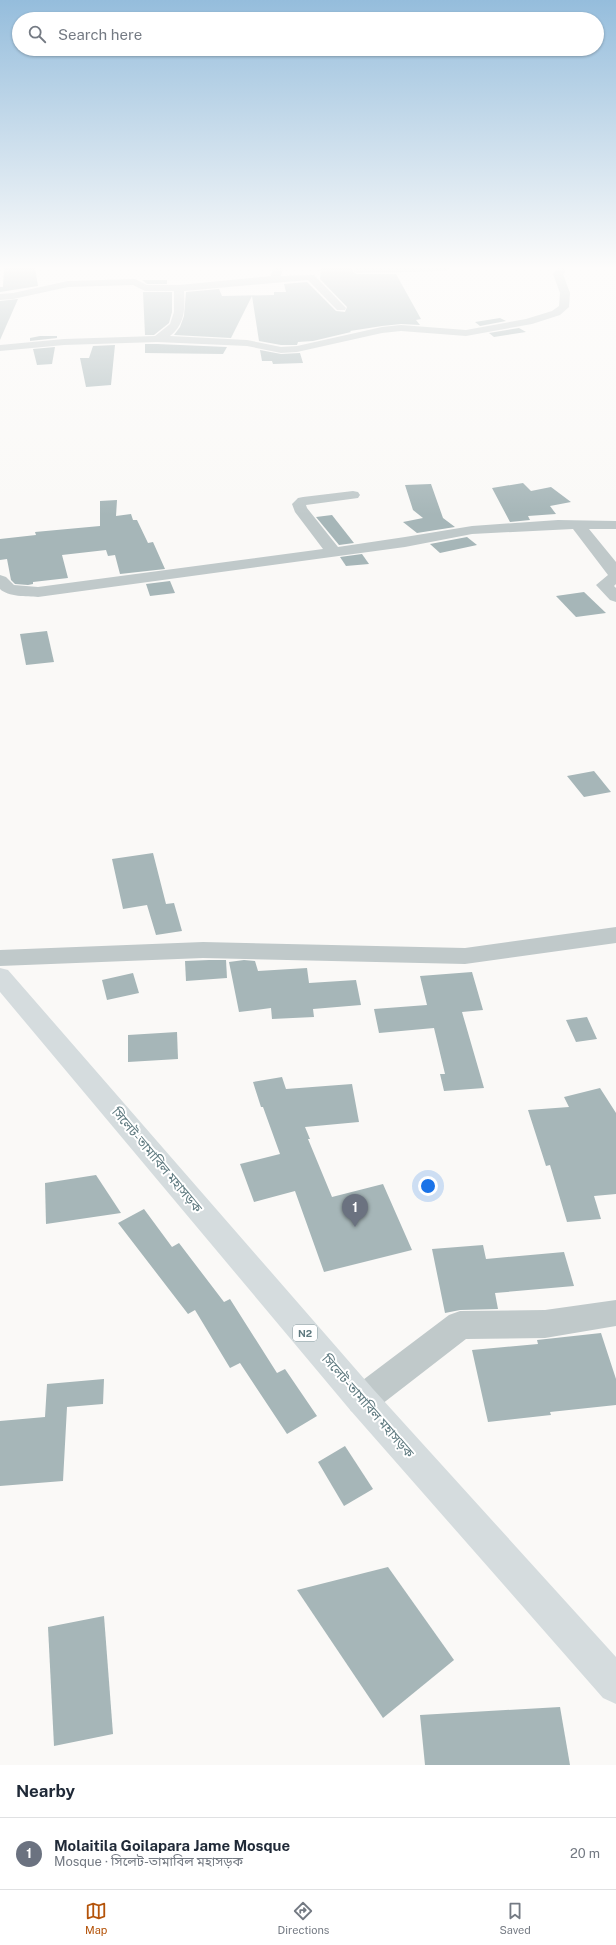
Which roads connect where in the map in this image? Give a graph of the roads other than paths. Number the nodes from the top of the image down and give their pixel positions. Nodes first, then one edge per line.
1 (353, 495) dead end
2 (578, 525) junction
3 (616, 525) edge
4 (334, 552) junction
5 (616, 576) edge
6 (0, 580) edge
7 (616, 597) edge
8 (616, 935) edge
9 (0, 958) edge
10 (0, 976) edge
11 (616, 1313) edge
12 (362, 1400) junction
13 (616, 1685) edge

1 - 4 street
2 - 3 street
2 - 4 street
2 - 5 street
4 - 6 street
5 - 7 street
8 - 9 street
10 - 12 highway, সিলেট-তামাবিল মহাসড়ক / N2
11 - 12 street
12 - 13 highway, সিলেট-তামাবিল মহাসড়ক / N2

